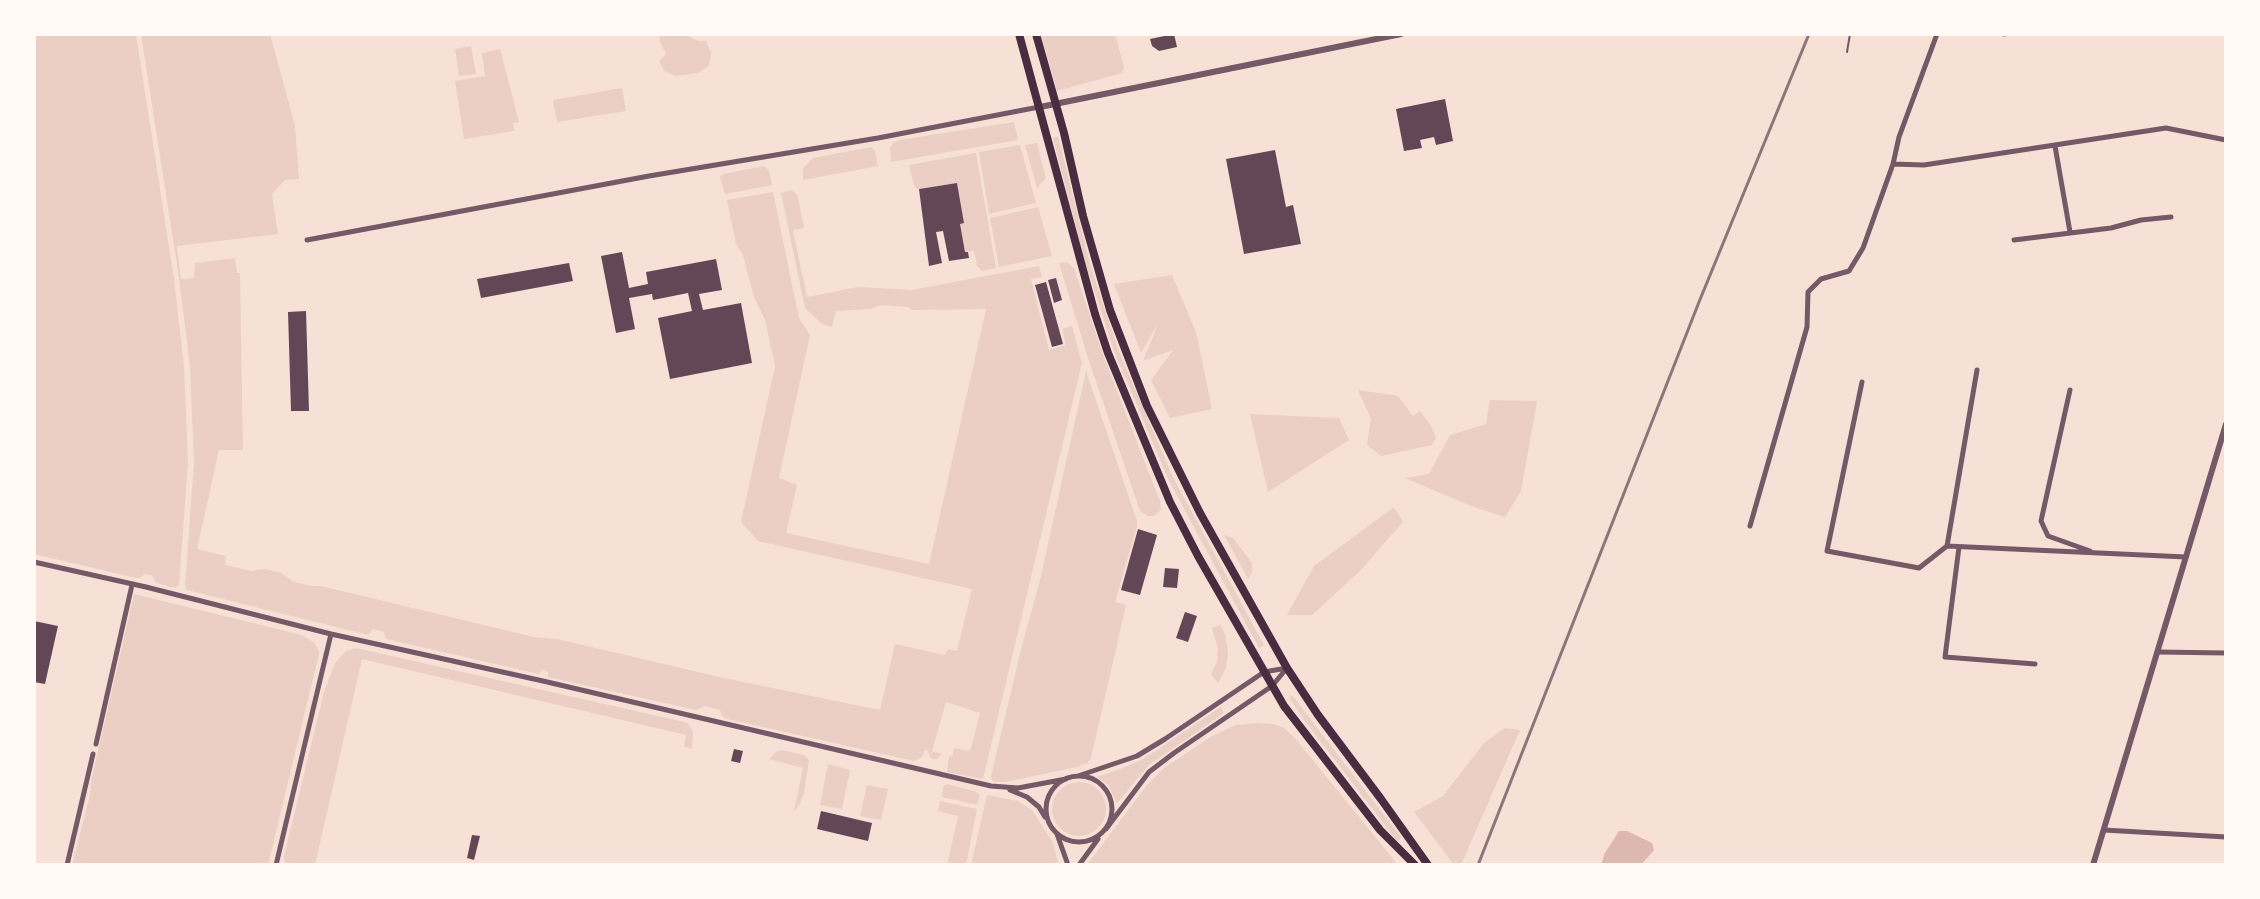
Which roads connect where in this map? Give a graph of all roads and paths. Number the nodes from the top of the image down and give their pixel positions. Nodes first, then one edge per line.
1 (1019, 34) edge
2 (1036, 34) edge
3 (1401, 34) edge
4 (1850, 34) edge
5 (1937, 34) edge
6 (1847, 52) dead end
7 (1056, 104) junction
8 (1040, 107) junction
9 (2226, 140) edge
10 (2055, 146) junction
11 (1893, 164) junction
12 (2171, 217) dead end
13 (2070, 232) junction
14 (307, 240) dead end
15 (2014, 240) dead end
16 (1977, 370) dead end
17 (1862, 382) dead end
18 (2070, 390) dead end
19 (2226, 424) edge
20 (1750, 526) dead end
21 (1947, 546) junction
22 (1959, 547) junction
23 (2095, 553) junction
24 (2186, 557) junction
25 (34, 562) edge
26 (132, 585) junction
27 (331, 634) junction
28 (2158, 652) junction
29 (2226, 653) edge
30 (2035, 664) dead end
31 (1287, 668) junction
32 (1264, 672) junction
33 (1272, 686) junction
34 (96, 744) dead end
35 (93, 754) dead end
36 (1078, 776) junction
37 (1066, 779) junction
38 (1005, 788) junction
39 (1048, 822) junction
40 (2104, 830) junction
41 (1103, 832) junction
42 (1056, 834) junction
43 (2226, 837) edge
44 (67, 865) edge
45 (276, 865) edge
46 (1068, 865) edge
47 (1079, 865) edge
48 (1415, 865) edge
49 (1428, 865) edge
50 (2093, 865) edge

1 - 8 main road
2 - 7 main road
3 - 7 street
4 - 6 lane
5 - 11 street
7 - 8 street
7 - 31 main road
8 - 14 street
8 - 32 main road
9 - 10 street
10 - 11 street
10 - 13 street
11 - 20 street
12 - 13 street
13 - 15 street
16 - 21 street
17 - 21 street
18 - 23 street
19 - 24 street
21 - 22 street
22 - 23 street
22 - 30 street
23 - 24 street
24 - 28 street
25 - 26 street
26 - 27 street
26 - 34 street
27 - 38 street
27 - 45 street
28 - 29 street
28 - 40 street
31 - 32 street
31 - 33 street
31 - 49 main road
32 - 33 main road
32 - 36 street
33 - 41 street
33 - 48 main road
35 - 44 street
36 - 37 street
36 - 41 street
37 - 38 street
37 - 39 street
38 - 39 street
39 - 42 street
40 - 43 street
40 - 50 street
41 - 42 street
41 - 47 street
42 - 46 street

